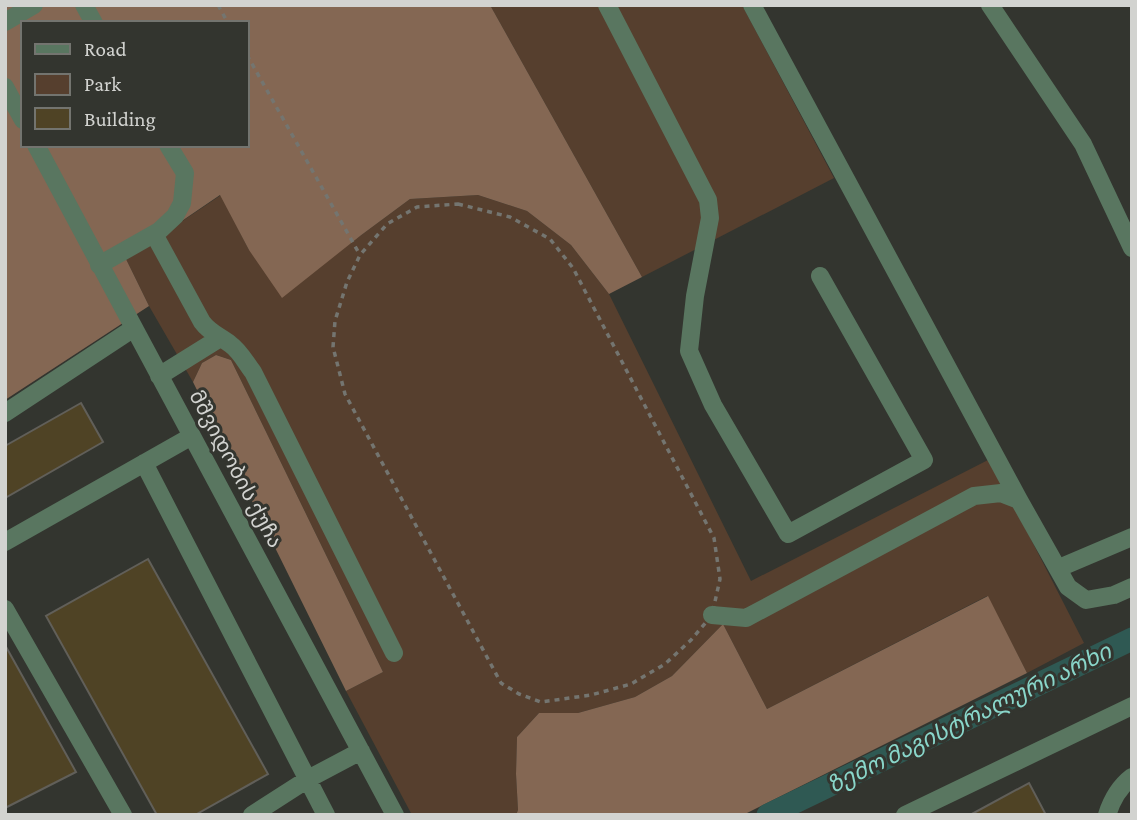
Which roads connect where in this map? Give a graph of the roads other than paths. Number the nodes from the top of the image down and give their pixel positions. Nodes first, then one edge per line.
1 (34, 5) edge
2 (84, 5) edge
3 (607, 5) edge
4 (752, 5) edge
5 (990, 5) edge
6 (93, 21) edge
7 (5, 22) edge
8 (5, 87) edge
9 (21, 116) edge
10 (37, 147) edge
11 (169, 147) edge
12 (154, 234) junction
13 (1132, 248) edge
14 (99, 265) junction
15 (820, 276) dead end
16 (134, 328) junction
17 (220, 338) junction
18 (159, 376) junction
19 (5, 413) edge
20 (192, 436) junction
21 (144, 463) junction
22 (1019, 500) junction
23 (1132, 537) edge
24 (5, 542) edge
25 (1059, 568) junction
26 (1132, 587) edge
27 (5, 609) edge
28 (712, 615) road end
29 (394, 653) dead end
30 (1132, 706) edge
31 (361, 751) junction
32 (1132, 777) edge
33 (308, 779) junction
34 (123, 815) edge
35 (252, 815) edge
36 (326, 815) edge
37 (396, 815) edge
38 (905, 815) edge
39 (1107, 815) edge

1 - 7 street
2 - 6 street
3 - 15 street
4 - 22 street
5 - 13 street
8 - 9 street
10 - 14 street, მშვიდობის ქუჩა
11 - 12 street
12 - 14 street
12 - 17 street
14 - 16 street, მშვიდობის ქუჩა
16 - 18 street, მშვიდობის ქუჩა
16 - 19 street
17 - 18 street
17 - 29 street
18 - 20 street, მშვიდობის ქუჩა
20 - 21 street
20 - 31 street, მშვიდობის ქუჩა
21 - 24 street
21 - 33 street
22 - 25 street
22 - 28 street
23 - 25 street
25 - 26 street
27 - 34 street
30 - 38 street
31 - 33 street
31 - 37 street, მშვიდობის ქუჩა
32 - 39 street
33 - 35 street
33 - 36 street

